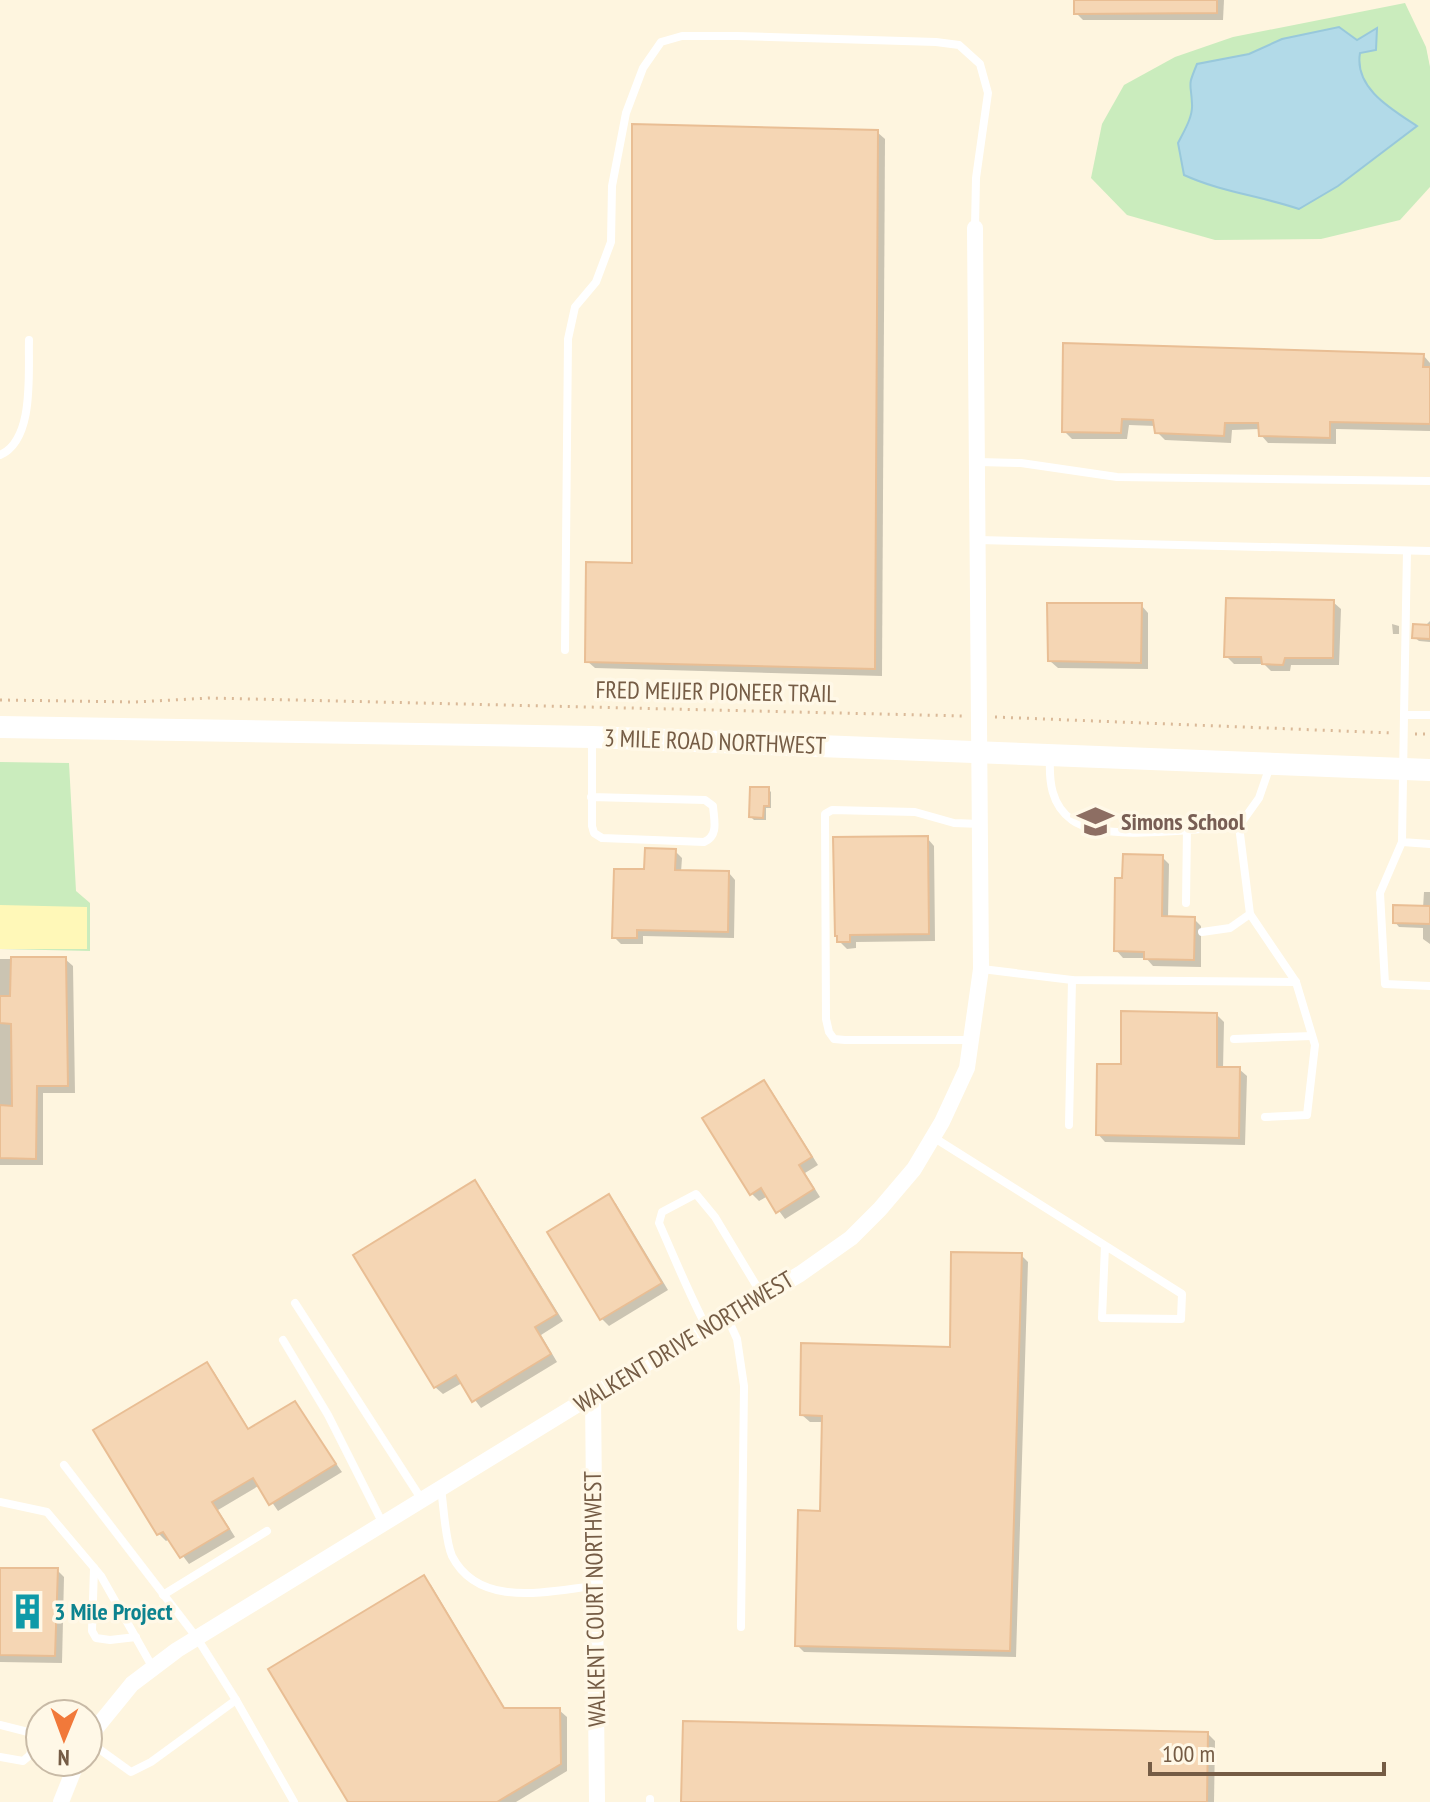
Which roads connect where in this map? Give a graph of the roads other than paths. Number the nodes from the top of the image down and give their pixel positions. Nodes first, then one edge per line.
1 (975, 228) joint
2 (29, 340) dead end
3 (0, 455) edge
4 (978, 462) junction
5 (1430, 481) edge
6 (978, 540) junction
7 (1407, 551) junction
8 (1430, 551) edge
9 (565, 650) dead end
10 (1404, 715) junction
11 (1430, 715) edge
12 (0, 727) edge
13 (592, 737) junction
14 (981, 754) junction
15 (1050, 756) junction
16 (1270, 766) junction
17 (1403, 770) junction
18 (1430, 770) edge
19 (591, 797) junction
20 (981, 824) junction
21 (1239, 826) junction
22 (1187, 828) junction
23 (1402, 842) junction
24 (1430, 844) edge
25 (1186, 903) dead end
26 (1250, 914) junction
27 (1202, 932) dead end
28 (981, 969) junction
29 (1072, 980) junction
30 (1296, 982) junction
31 (1430, 986) edge
32 (1312, 1036) junction
33 (1234, 1039) dead end
34 (972, 1040) junction
35 (1265, 1117) dead end
36 (1069, 1125) dead end
37 (933, 1137) junction
38 (1105, 1246) junction
39 (763, 1296) junction
40 (295, 1303) dead end
41 (727, 1317) junction
42 (707, 1328) junction
43 (283, 1340) dead end
44 (593, 1395) junction
45 (64, 1465) dead end
46 (441, 1489) junction
47 (422, 1501) junction
48 (0, 1502) edge
49 (383, 1525) junction
50 (267, 1531) dead end
51 (94, 1567) junction
52 (595, 1586) junction
53 (163, 1595) junction
54 (741, 1627) dead end
55 (136, 1637) junction
56 (197, 1638) junction
57 (153, 1668) junction
58 (236, 1700) junction
59 (104, 1719) edge
60 (0, 1725) edge
61 (24, 1731) edge
62 (104, 1751) edge
63 (0, 1757) edge
64 (24, 1760) edge
65 (71, 1778) edge
66 (61, 1802) edge
67 (294, 1802) edge
68 (597, 1802) edge

1 - 4 street, WALKENT DRIVE NORTHWEST
1 - 9 lane
2 - 3 lane
4 - 5 lane
4 - 6 street, WALKENT DRIVE NORTHWEST
6 - 7 lane
6 - 14 street, WALKENT DRIVE NORTHWEST
7 - 8 lane
7 - 10 lane
10 - 11 lane
10 - 17 lane
12 - 13 main road, 3 MILE ROAD NORTHWEST
13 - 14 main road, 3 MILE ROAD NORTHWEST
13 - 19 lane
14 - 15 main road, 3 MILE ROAD NORTHWEST
14 - 20 street, WALKENT DRIVE NORTHWEST
15 - 16 main road, 3 MILE ROAD NORTHWEST
15 - 22 lane
16 - 17 main road, 3 MILE ROAD NORTHWEST
16 - 21 lane
17 - 18 main road, 3 MILE ROAD NORTHWEST
17 - 23 lane
19 - 19 lane
20 - 28 street, WALKENT DRIVE NORTHWEST
20 - 34 lane
21 - 22 lane
21 - 26 lane
22 - 25 lane
23 - 24 lane
23 - 31 lane
26 - 27 lane
26 - 30 lane
28 - 29 lane
28 - 34 street, WALKENT DRIVE NORTHWEST
29 - 30 lane
29 - 36 lane
30 - 32 lane
32 - 33 lane
32 - 35 lane
34 - 37 street, WALKENT DRIVE NORTHWEST
37 - 38 lane
37 - 39 street, WALKENT DRIVE NORTHWEST
38 - 38 lane
39 - 41 street, WALKENT DRIVE NORTHWEST
39 - 42 lane
40 - 47 lane
41 - 42 street, WALKENT DRIVE NORTHWEST
41 - 54 lane
42 - 44 street, WALKENT DRIVE NORTHWEST
43 - 49 lane
44 - 46 street, WALKENT DRIVE NORTHWEST
44 - 52 street, WALKENT COURT NORTHWEST
45 - 53 lane
46 - 47 street, WALKENT DRIVE NORTHWEST
46 - 52 lane
47 - 49 street, WALKENT DRIVE NORTHWEST
48 - 51 lane
49 - 56 street, WALKENT DRIVE NORTHWEST
50 - 53 lane
51 - 55 lane
51 - 55 lane
52 - 68 street, WALKENT COURT NORTHWEST
53 - 56 lane
55 - 57 lane
56 - 57 street, WALKENT DRIVE NORTHWEST
56 - 58 lane
57 - 59 street, WALKENT DRIVE NORTHWEST
58 - 62 lane
58 - 67 lane
60 - 61 lane
63 - 64 lane
65 - 66 street

